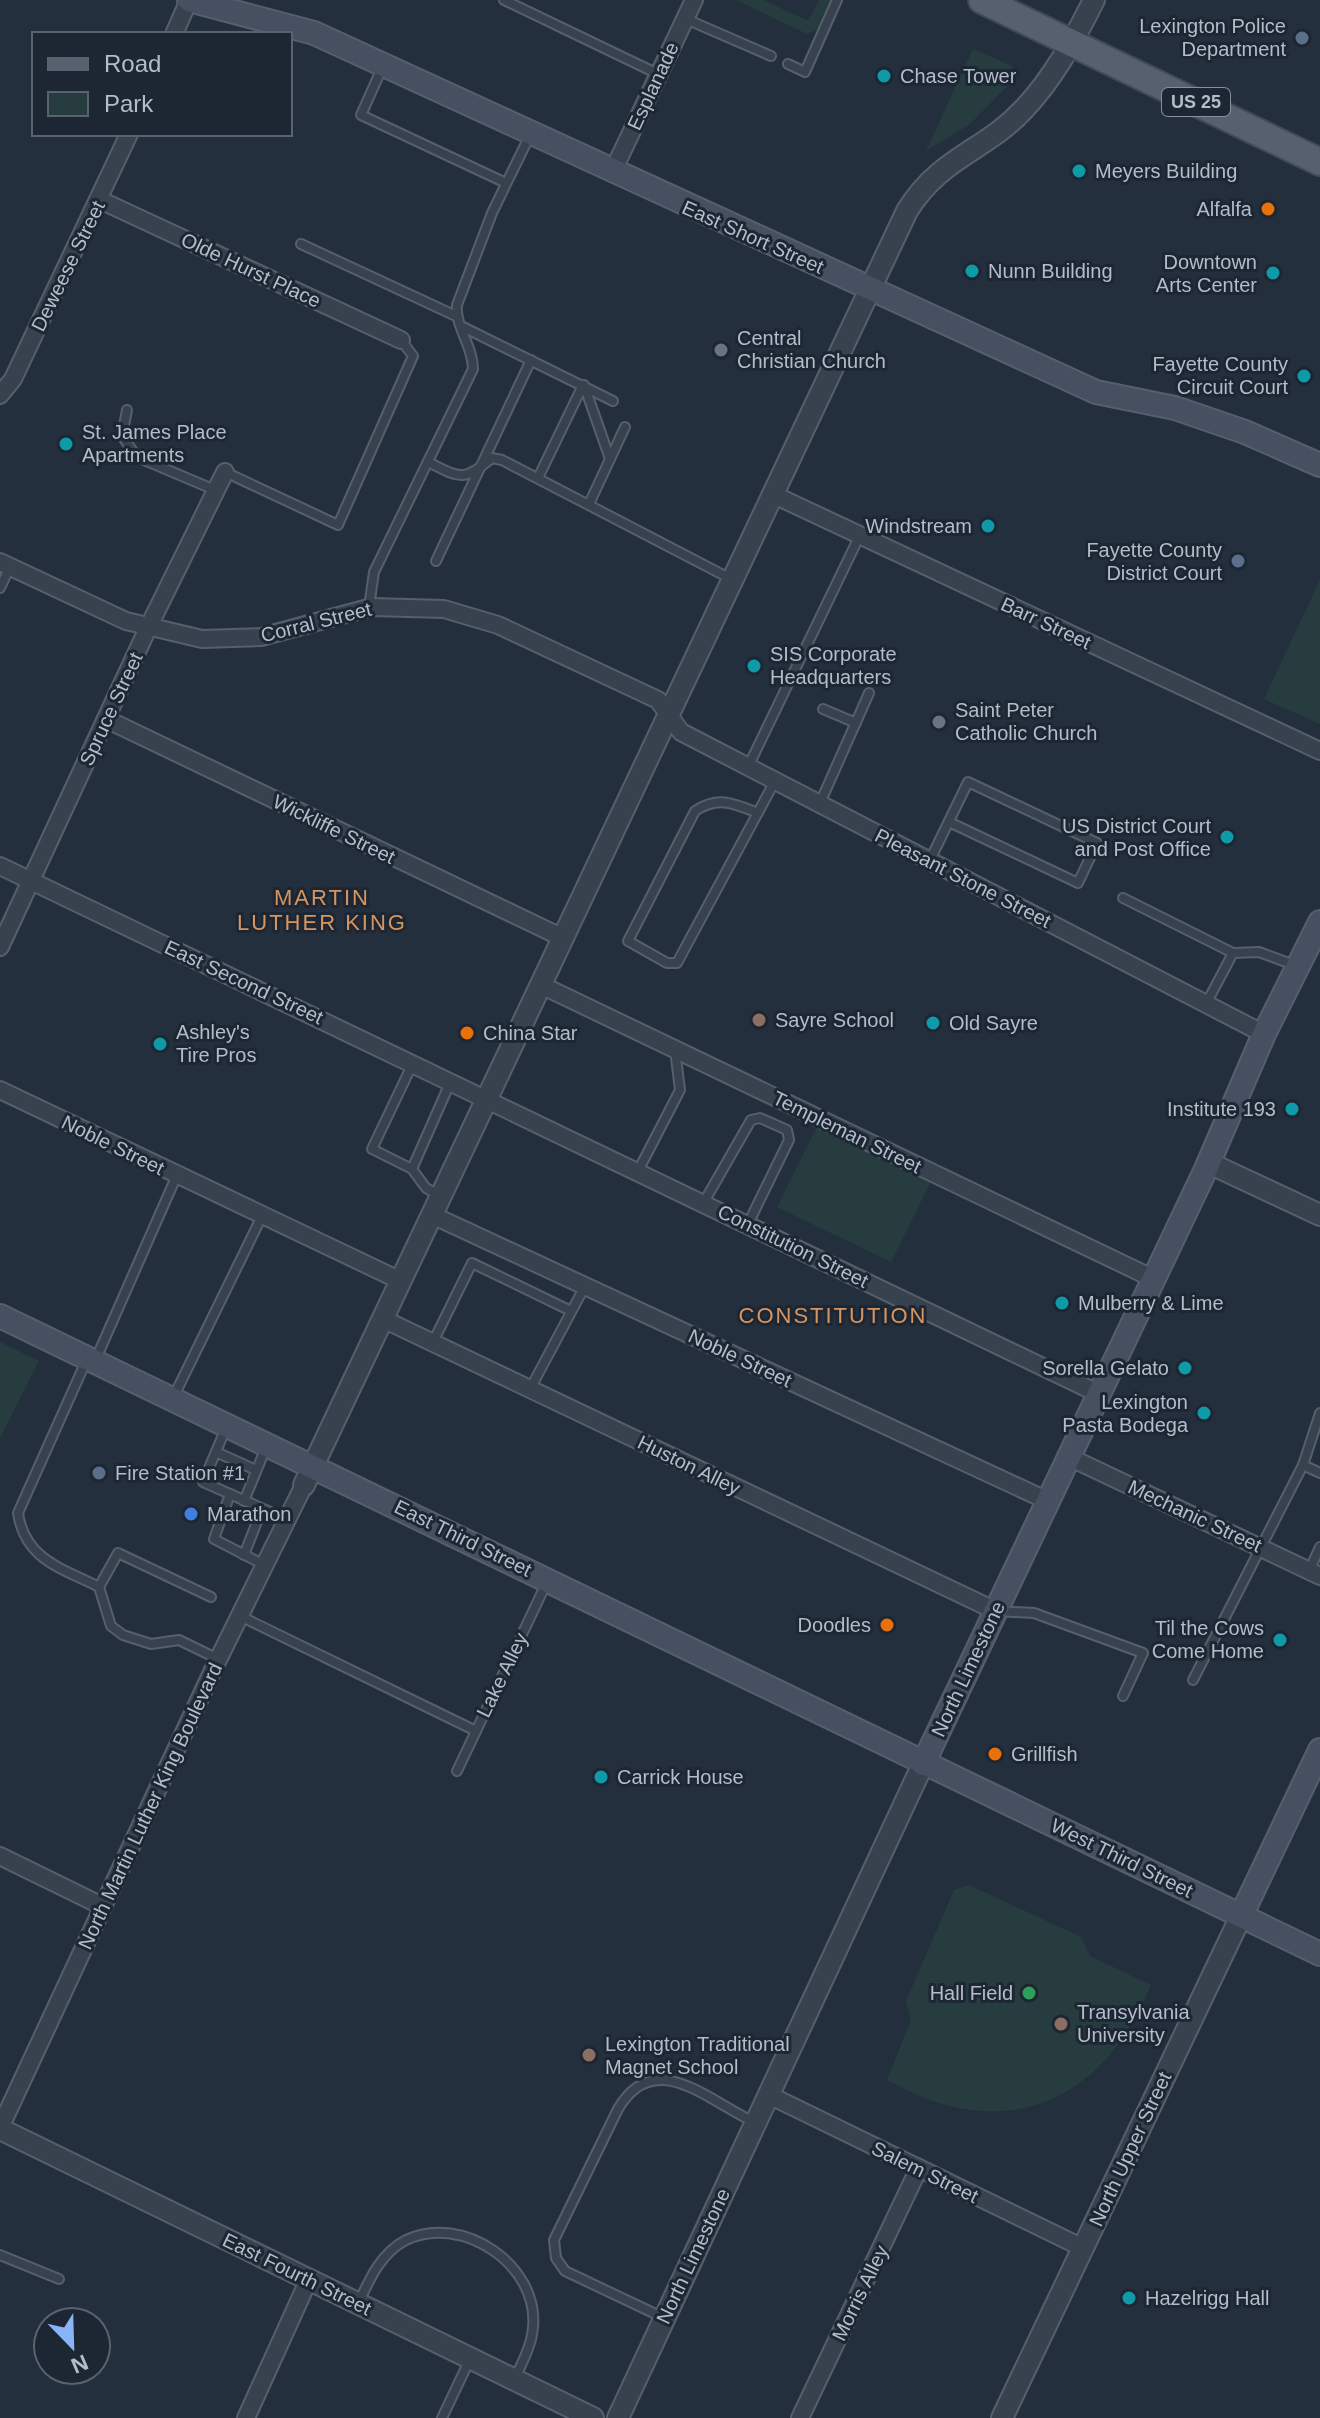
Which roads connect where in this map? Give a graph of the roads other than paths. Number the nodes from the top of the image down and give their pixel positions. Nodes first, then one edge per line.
1 (189, 0) edge
2 (504, 0) edge
3 (694, 0) edge
4 (837, 0) edge
5 (982, 0) edge
6 (1094, 0) edge
7 (685, 19) junction
8 (175, 32) edge
9 (1071, 43) junction
10 (771, 56) dead end
11 (788, 64) dead end
12 (383, 65) junction
13 (658, 74) junction
14 (530, 135) junction
15 (128, 136) edge
16 (1320, 162) edge
17 (612, 173) junction
18 (506, 183) junction
19 (100, 200) junction
20 (301, 244) dead end
21 (869, 289) junction
22 (456, 316) junction
23 (461, 326) junction
24 (401, 340) joint
25 (531, 360) junction
26 (583, 385) junction
27 (0, 395) edge
28 (613, 401) dead end
29 (127, 410) dead end
30 (625, 427) dead end
31 (610, 459) junction
32 (428, 462) junction
33 (1320, 465) edge
34 (477, 471) junction
35 (225, 472) joint
36 (538, 478) junction
37 (216, 490) junction
38 (772, 494) junction
39 (589, 504) junction
40 (860, 535) junction
41 (436, 561) dead end
42 (5, 565) edge
43 (732, 580) junction
44 (0, 588) edge
45 (368, 607) junction
46 (148, 628) junction
47 (869, 693) dead end
48 (823, 709) dead end
49 (668, 716) junction
50 (106, 719) junction
51 (856, 723) junction
52 (1320, 751) edge
53 (748, 767) junction
54 (775, 781) junction
55 (820, 804) junction
56 (758, 813) junction
57 (949, 822) junction
58 (930, 861) junction
59 (0, 866) edge
60 (31, 881) junction
61 (1123, 898) dead end
62 (1320, 922) edge
63 (563, 938) junction
64 (0, 947) edge
65 (1233, 953) junction
66 (1298, 966) junction
67 (541, 985) junction
68 (1206, 1004) junction
69 (1264, 1034) junction
70 (674, 1049) junction
71 (414, 1062) junction
72 (451, 1080) junction
73 (0, 1090) edge
74 (487, 1098) junction
75 (1209, 1163) junction
76 (412, 1169) junction
77 (638, 1171) junction
78 (177, 1175) junction
79 (441, 1196) junction
80 (704, 1202) junction
81 (432, 1215) junction
82 (1320, 1215) edge
83 (262, 1216) junction
84 (748, 1224) junction
85 (1154, 1279) junction
86 (401, 1281) junction
87 (585, 1286) junction
88 (571, 1311) junction
89 (0, 1316) edge
90 (383, 1319) junction
91 (433, 1343) junction
92 (91, 1361) junction
93 (530, 1389) junction
94 (1099, 1394) junction
95 (172, 1399) junction
96 (1320, 1413) edge
97 (227, 1425) junction
98 (1316, 1441) edge
99 (267, 1444) junction
100 (216, 1452) junction
101 (1069, 1457) junction
102 (1303, 1465) junction
103 (256, 1470) junction
104 (1320, 1473) edge
105 (308, 1476) junction
106 (230, 1494) junction
107 (244, 1501) junction
108 (1048, 1501) junction
109 (262, 1509) junction
110 (287, 1520) junction
111 (1259, 1547) junction
112 (1320, 1547) edge
113 (244, 1555) junction
114 (265, 1566) junction
115 (1314, 1573) edge
116 (548, 1580) junction
117 (99, 1587) junction
118 (211, 1597) dead end
119 (996, 1611) junction
120 (240, 1616) junction
121 (218, 1660) junction
122 (1193, 1680) dead end
123 (1123, 1696) dead end
124 (476, 1731) junction
125 (1320, 1750) edge
126 (923, 1764) junction
127 (457, 1771) dead end
128 (0, 1856) edge
129 (102, 1906) junction
130 (1241, 1916) junction
131 (1320, 1954) edge
132 (769, 2095) junction
133 (754, 2123) junction
134 (0, 2129) edge
135 (919, 2168) junction
136 (1083, 2248) junction
137 (0, 2255) edge
138 (59, 2279) dead end
139 (309, 2279) junction
140 (358, 2303) junction
141 (664, 2318) junction
142 (471, 2358) junction
143 (514, 2379) junction
144 (246, 2418) edge
145 (442, 2418) edge
146 (593, 2418) edge
147 (618, 2418) edge
148 (800, 2418) edge
149 (1002, 2418) edge

1 - 8 street
1 - 12 main road, East Short Street
2 - 13 lane
3 - 7 street, Esplanade
4 - 11 lane
5 - 9 main road, US 25
6 - 9 street
7 - 10 lane
7 - 13 street, Esplanade
9 - 16 main road, US 25
9 - 21 street
12 - 14 main road, East Short Street
12 - 18 lane
13 - 17 street, Esplanade
14 - 17 main road, East Short Street
14 - 18 lane
15 - 19 street, Deweese Street
17 - 21 main road, East Short Street
18 - 22 lane
19 - 24 street, Olde Hurst Place
19 - 27 street, Deweese Street
20 - 22 lane
21 - 33 main road, East Short Street
21 - 38 street
22 - 23 lane
23 - 25 lane
23 - 32 lane
24 - 35 lane
25 - 26 lane
25 - 34 lane
26 - 28 lane
26 - 31 lane
26 - 36 lane
29 - 37 lane
30 - 31 lane
31 - 39 lane
32 - 34 lane
32 - 45 lane
34 - 36 lane
34 - 41 lane
35 - 37 street, Spruce Street
36 - 39 lane
37 - 46 street, Spruce Street
38 - 40 street, Barr Street
38 - 43 street
39 - 43 lane
40 - 52 street, Barr Street
40 - 53 lane
42 - 44 lane
42 - 46 street, Corral Street
43 - 49 street
45 - 46 street, Corral Street
45 - 49 street, Corral Street
46 - 50 street, Spruce Street
47 - 51 lane
48 - 51 lane
49 - 53 street, Pleasant Stone Street
49 - 63 street
50 - 60 street, Spruce Street
50 - 63 street, Wickliffe Street
51 - 55 lane
53 - 54 street, Pleasant Stone Street
54 - 55 street, Pleasant Stone Street
54 - 56 lane
55 - 58 street, Pleasant Stone Street
56 - 56 lane
57 - 57 lane
57 - 58 lane
58 - 68 street, Pleasant Stone Street
59 - 60 street, East Second Street
60 - 64 street, Spruce Street
60 - 71 street, East Second Street
61 - 65 lane
62 - 66 main road, North Limestone
63 - 67 street
65 - 66 lane
65 - 68 lane
66 - 69 main road, North Limestone
67 - 70 street, Templeman Street
67 - 74 street
68 - 69 street, Pleasant Stone Street
69 - 75 main road, North Limestone
70 - 77 lane
70 - 85 street, Templeman Street
71 - 72 street, East Second Street
71 - 76 lane
72 - 74 street, East Second Street
72 - 76 lane
73 - 78 street, Noble Street
74 - 77 street, Constitution Street
74 - 79 street
75 - 82 street
75 - 85 main road, North Limestone
76 - 79 lane
77 - 80 street, Constitution Street
78 - 83 street, Noble Street
78 - 92 lane
79 - 81 street
80 - 84 street, Constitution Street
80 - 84 lane
81 - 86 street
81 - 87 street, Noble Street
83 - 86 street, Noble Street
83 - 95 lane
84 - 94 street, Constitution Street
85 - 94 main road, North Limestone
86 - 90 street
87 - 88 lane
87 - 108 street, Noble Street
88 - 91 lane
88 - 93 lane
89 - 92 main road, East Third Street
90 - 91 street, Huston Alley
90 - 105 street
91 - 93 street, Huston Alley
92 - 95 main road, East Third Street
92 - 117 lane
93 - 119 street, Huston Alley
94 - 101 main road, North Limestone
95 - 97 main road, East Third Street
96 - 98 lane
97 - 99 main road, East Third Street
97 - 100 lane
98 - 102 lane
99 - 103 lane
99 - 105 main road, East Third Street
100 - 103 lane
100 - 106 lane
101 - 108 main road, North Limestone
101 - 111 street, Mechanic Street
102 - 104 lane
102 - 111 lane
103 - 107 lane
105 - 110 street, North Martin Luther King Boulevard
105 - 116 main road, East Third Street
106 - 107 lane
106 - 113 lane
107 - 109 lane
108 - 119 main road, North Limestone
109 - 110 lane
109 - 113 lane
110 - 114 street, North Martin Luther King Boulevard
111 - 115 street, Mechanic Street
111 - 122 lane
112 - 115 lane
113 - 114 lane
114 - 120 street, North Martin Luther King Boulevard
116 - 124 lane, Lake Alley
116 - 126 main road, East Third Street
117 - 118 lane
117 - 121 lane
119 - 123 lane
119 - 126 main road, North Limestone
120 - 121 street, North Martin Luther King Boulevard
120 - 124 lane
121 - 129 street, North Martin Luther King Boulevard
124 - 127 lane, Lake Alley
125 - 130 main road, North Upper Street
126 - 130 main road, West Third Street
126 - 132 street, North Limestone
128 - 129 street
129 - 134 street, North Martin Luther King Boulevard
130 - 131 main road, West Third Street
130 - 136 street, North Upper Street
132 - 133 street, North Limestone
132 - 135 street, Salem Street
133 - 141 street, North Limestone
133 - 141 lane
134 - 139 street, East Fourth Street
135 - 136 street, Salem Street
135 - 148 street, Morris Alley
136 - 149 street, North Upper Street
137 - 138 lane
139 - 140 street, East Fourth Street
139 - 144 street
140 - 142 street, East Fourth Street
140 - 143 lane
141 - 147 street, North Limestone
142 - 143 street, East Fourth Street
142 - 145 lane
143 - 146 street, East Fourth Street

